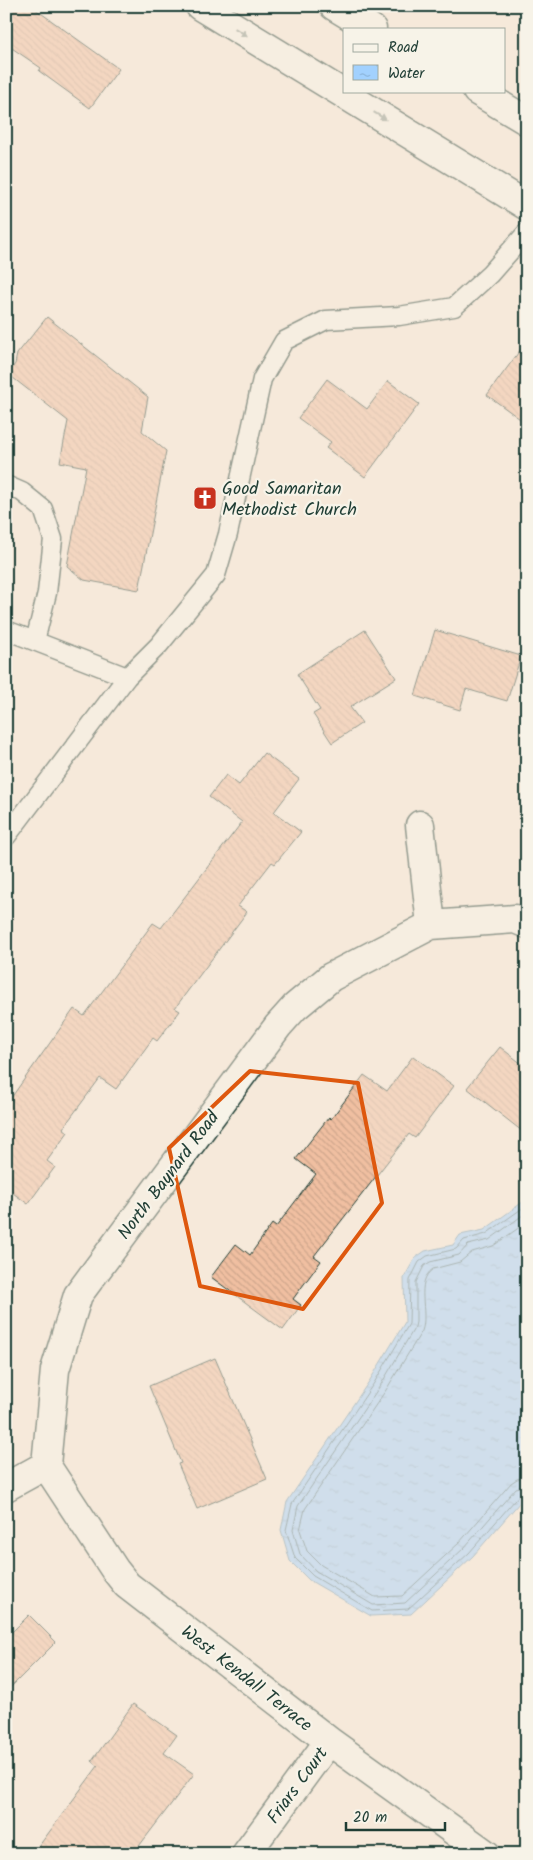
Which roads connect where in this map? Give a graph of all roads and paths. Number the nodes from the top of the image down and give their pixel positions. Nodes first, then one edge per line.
1 (200, 6) edge
2 (334, 6) edge
3 (370, 28) edge
4 (343, 91) edge
5 (344, 92) edge
6 (479, 92) edge
7 (527, 120) edge
8 (525, 200) edge
9 (527, 232) edge
10 (6, 485) edge
11 (6, 630) edge
12 (35, 641) junction
13 (127, 677) junction
14 (420, 825) dead end
15 (6, 836) edge
16 (527, 924) edge
17 (431, 925) junction
18 (46, 1465) junction
19 (6, 1487) edge
20 (330, 1741) junction
21 (246, 1854) edge
22 (486, 1854) edge

1 -> 4 street
2 - 3 street
5 -> 8 street
6 - 7 street
9 - 13 lane
10 - 12 lane
11 - 12 lane
12 - 13 lane
13 - 15 lane
14 - 17 street
16 - 17 street
17 - 18 street, North Baynard Road
18 - 19 street
18 - 20 street, West Kendall Terrace
20 - 21 street, Friars Court
20 - 22 street, West Kendall Terrace

